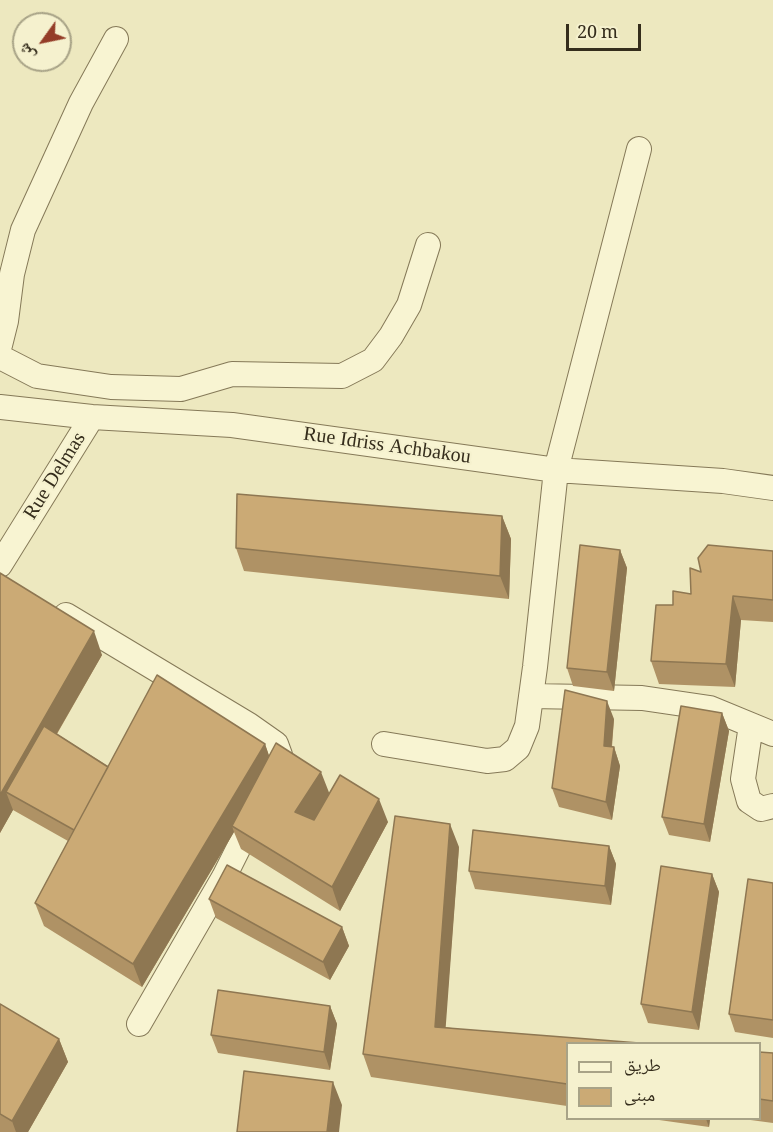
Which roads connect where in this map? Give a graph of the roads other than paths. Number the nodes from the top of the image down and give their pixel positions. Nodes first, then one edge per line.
1 (116, 39) dead end
2 (639, 148) dead end
3 (428, 245) dead end
4 (0, 345) edge
5 (0, 357) edge
6 (0, 407) edge
7 (92, 417) junction
8 (556, 470) junction
9 (773, 488) edge
10 (3, 574) edge
11 (50, 605) edge
12 (531, 696) junction
13 (762, 730) edge
14 (384, 744) dead end
15 (773, 806) edge
16 (139, 1023) dead end

1 - 4 street
2 - 8 street
3 - 5 street
6 - 7 street, Rue Idriss Achbakou
7 - 8 street, Rue Idriss Achbakou
7 - 10 street, Rue Delmas
8 - 9 street, Rue Idriss Achbakou
8 - 12 street
11 - 16 street
12 - 13 street
12 - 14 street
13 - 15 street

